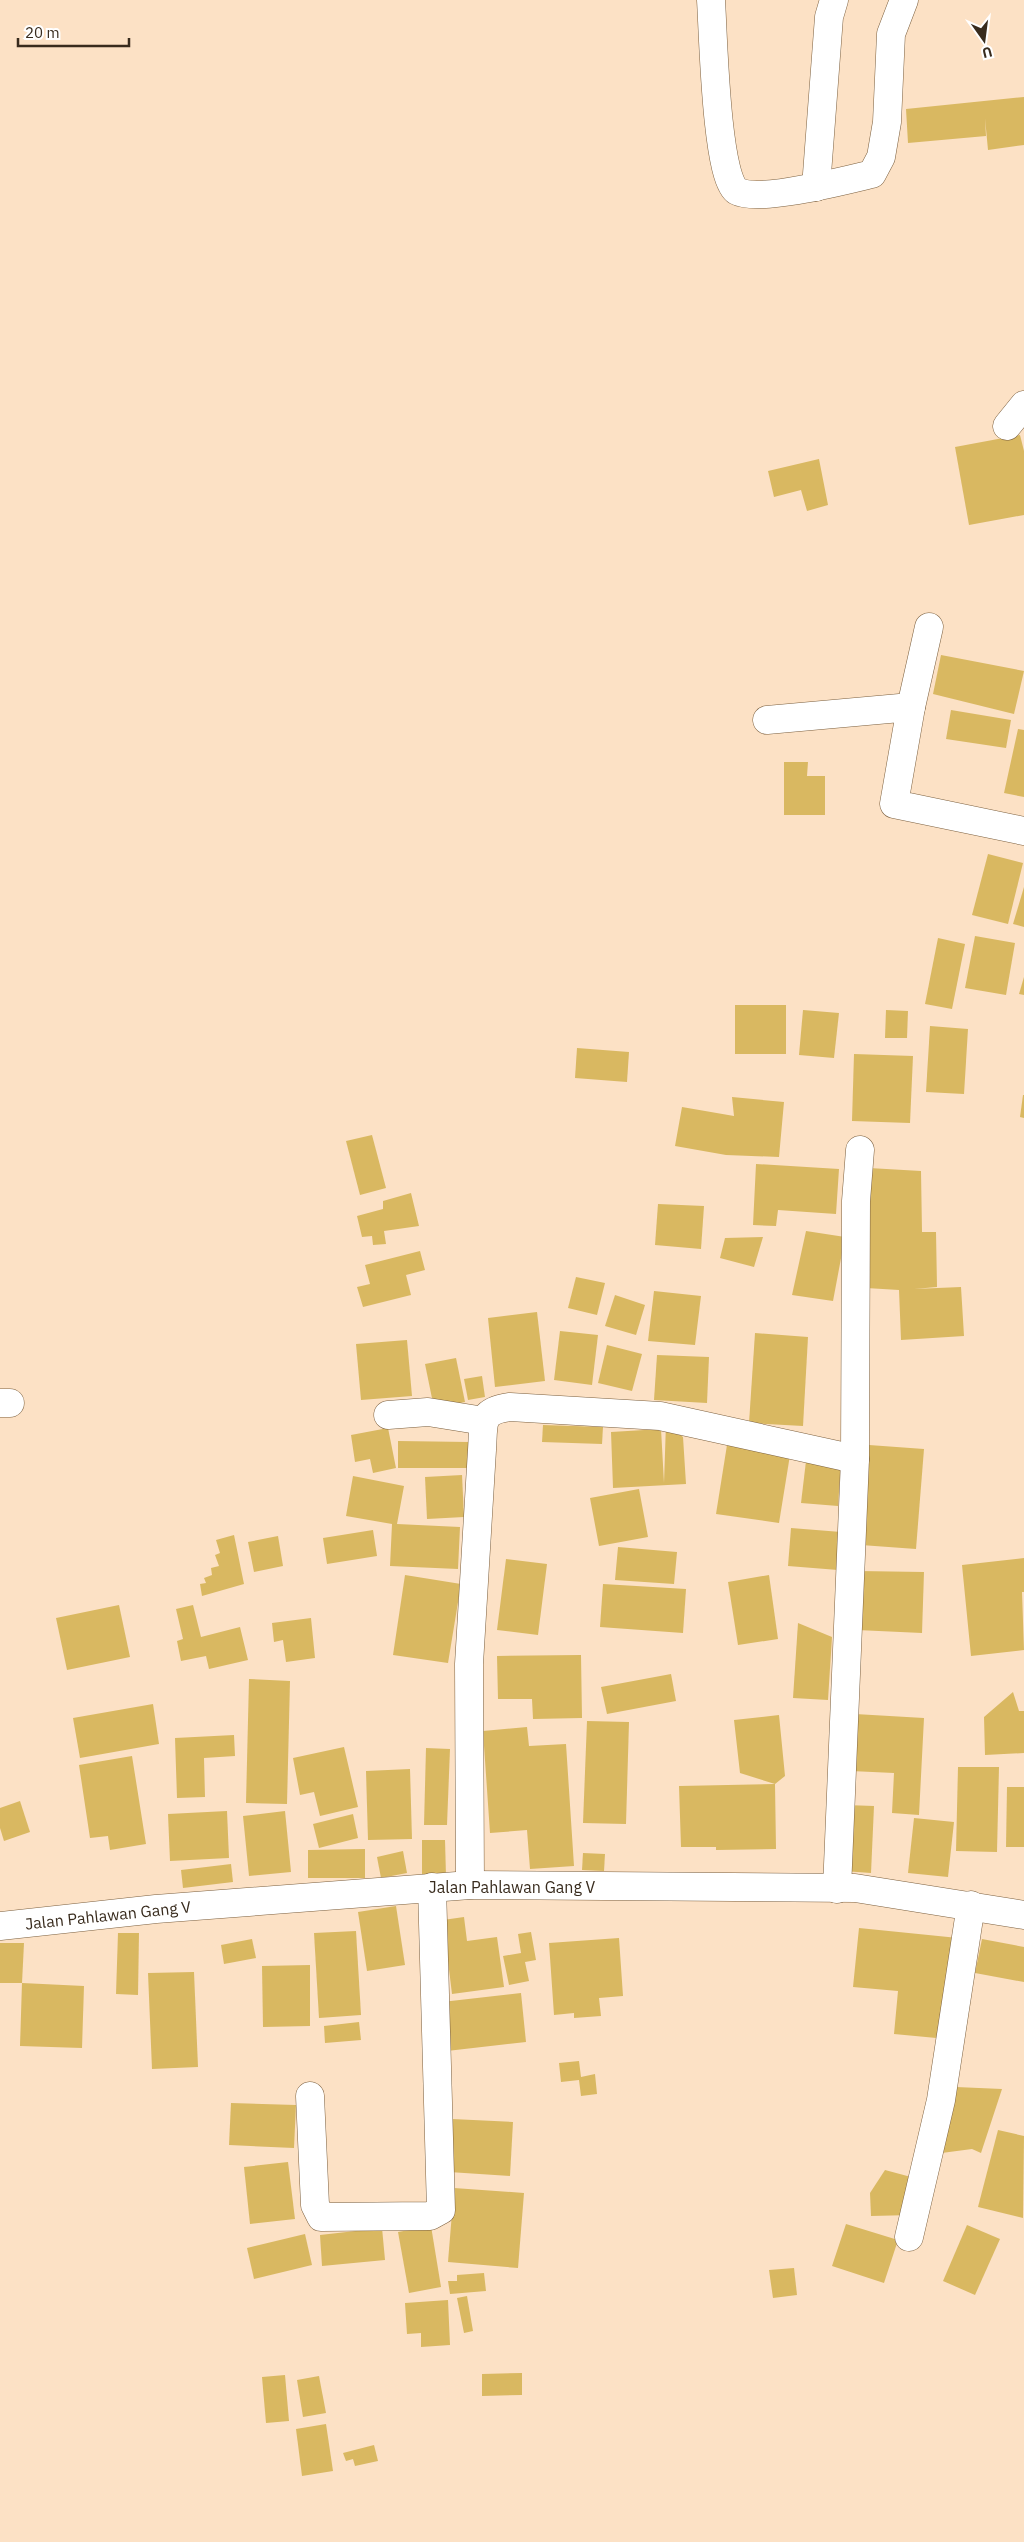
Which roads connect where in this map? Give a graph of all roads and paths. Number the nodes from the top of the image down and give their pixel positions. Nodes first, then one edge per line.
1 (711, 0) edge
2 (834, 0) edge
3 (904, 0) edge
4 (816, 187) junction
5 (1024, 405) edge
6 (1007, 426) dead end
7 (929, 628) dead end
8 (911, 707) junction
9 (767, 720) dead end
10 (1024, 831) edge
11 (860, 1150) dead end
12 (388, 1415) dead end
13 (484, 1421) junction
14 (855, 1459) junction
15 (470, 1885) junction
16 (432, 1887) junction
17 (836, 1889) junction
18 (971, 1905) junction
19 (1024, 1916) edge
20 (0, 1926) edge
21 (310, 2096) dead end
22 (909, 2236) dead end

1 - 4 street
2 - 4 street
3 - 4 street
5 - 6 street
7 - 8 street
8 - 9 street
8 - 10 street
11 - 14 street
12 - 13 street
13 - 14 street
13 - 15 street
14 - 17 street
15 - 16 street, Jalan Pahlawan Gang V
15 - 17 street, Jalan Pahlawan Gang V
16 - 20 street, Jalan Pahlawan Gang V
16 - 21 street
17 - 18 street, Jalan Pahlawan Gang V
18 - 19 street, Jalan Pahlawan Gang V
18 - 22 street

